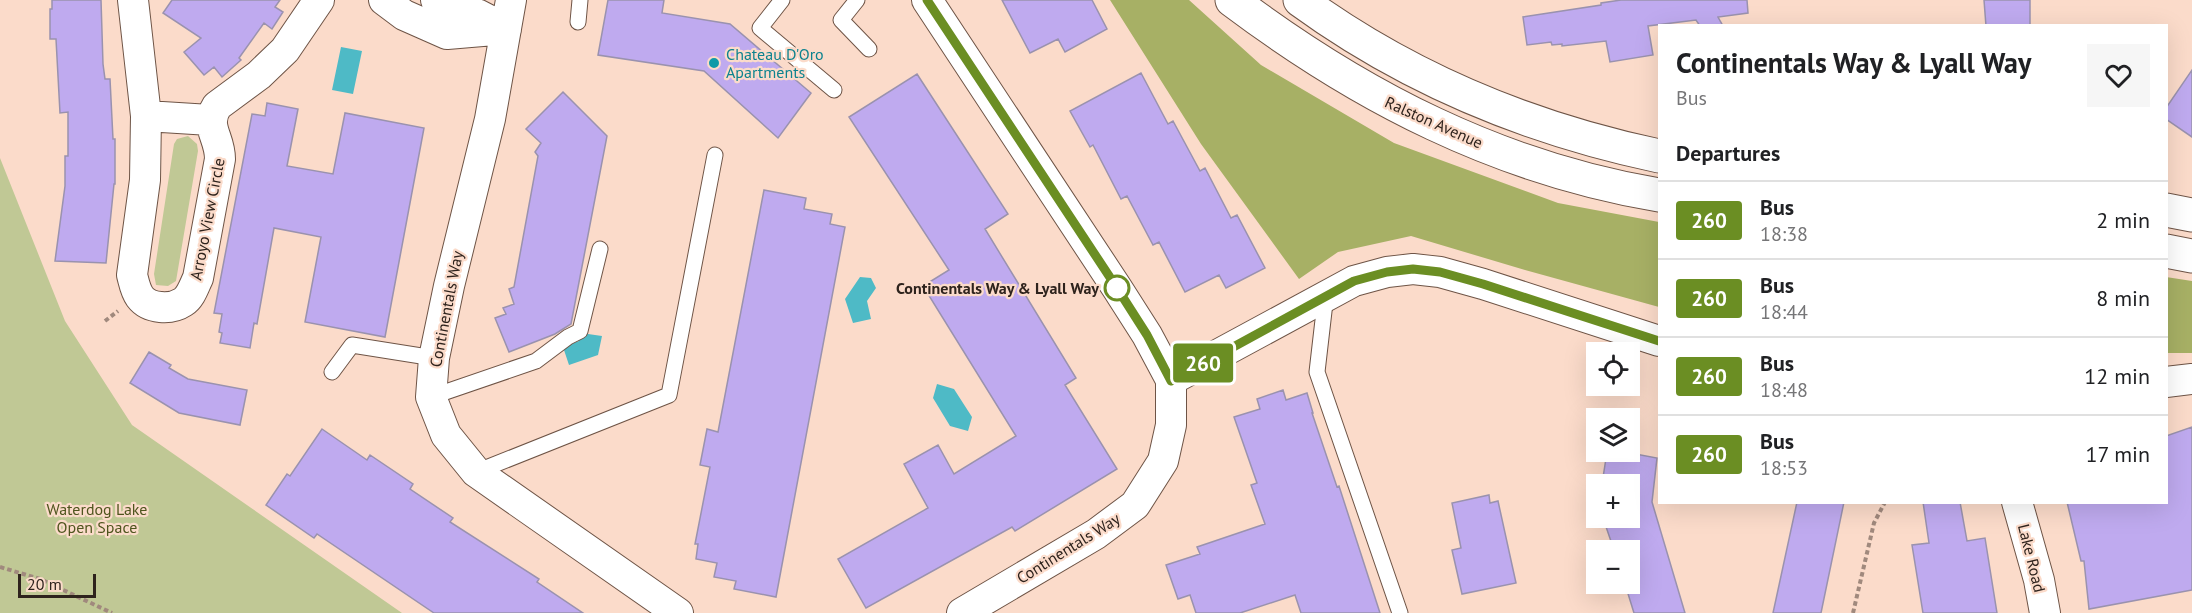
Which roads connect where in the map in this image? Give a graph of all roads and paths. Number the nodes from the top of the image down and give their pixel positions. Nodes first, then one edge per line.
1 (133, 0) edge
2 (319, 0) edge
3 (384, 0) edge
4 (435, 0) edge
5 (511, 0) edge
6 (580, 0) edge
7 (782, 0) edge
8 (857, 0) edge
9 (927, 0) edge
10 (1232, 0) edge
11 (1300, 0) edge
12 (578, 22) dead end
13 (506, 29) junction
14 (869, 49) dead end
15 (834, 90) dead end
16 (146, 116) junction
17 (210, 120) junction
18 (715, 155) dead end
19 (1658, 156) edge
20 (1658, 195) edge
21 (2168, 210) edge
22 (2192, 215) edge
23 (600, 249) dead end
24 (2168, 251) edge
25 (2192, 256) edge
26 (1326, 294) junction
27 (1658, 341) edge
28 (434, 358) junction
29 (332, 372) dead end
30 (2192, 379) edge
31 (1171, 381) junction
32 (2168, 382) edge
33 (431, 397) junction
34 (476, 472) junction
35 (1884, 504) edge
36 (2018, 504) edge
37 (0, 567) edge
38 (112, 613) edge
39 (678, 613) edge
40 (962, 613) edge
41 (1400, 613) edge
42 (1853, 613) edge
43 (2045, 613) edge

1 - 16 street, Arroyo View Circle
2 - 17 street
3 - 13 street
4 - 13 street
5 - 13 street, Continentals Way
6 - 12 lane
7 - 15 lane
8 - 14 lane
9 - 31 street, Continentals Way
10 - 20 main road, Ralston Avenue
11 - 19 main road
13 - 28 street, Continentals Way
16 - 17 street
16 - 17 street, Arroyo View Circle
18 - 34 lane
21 - 22 main road
23 - 33 lane
24 - 25 main road
26 - 27 street
26 - 31 street
26 - 41 lane
28 - 29 lane
28 - 33 street, Continentals Way
30 - 32 street
31 - 40 street, Continentals Way
33 - 34 street, Continentals Way
34 - 39 street, Continentals Way
35 - 42 path
36 - 43 street, Lake Road
37 - 38 path

